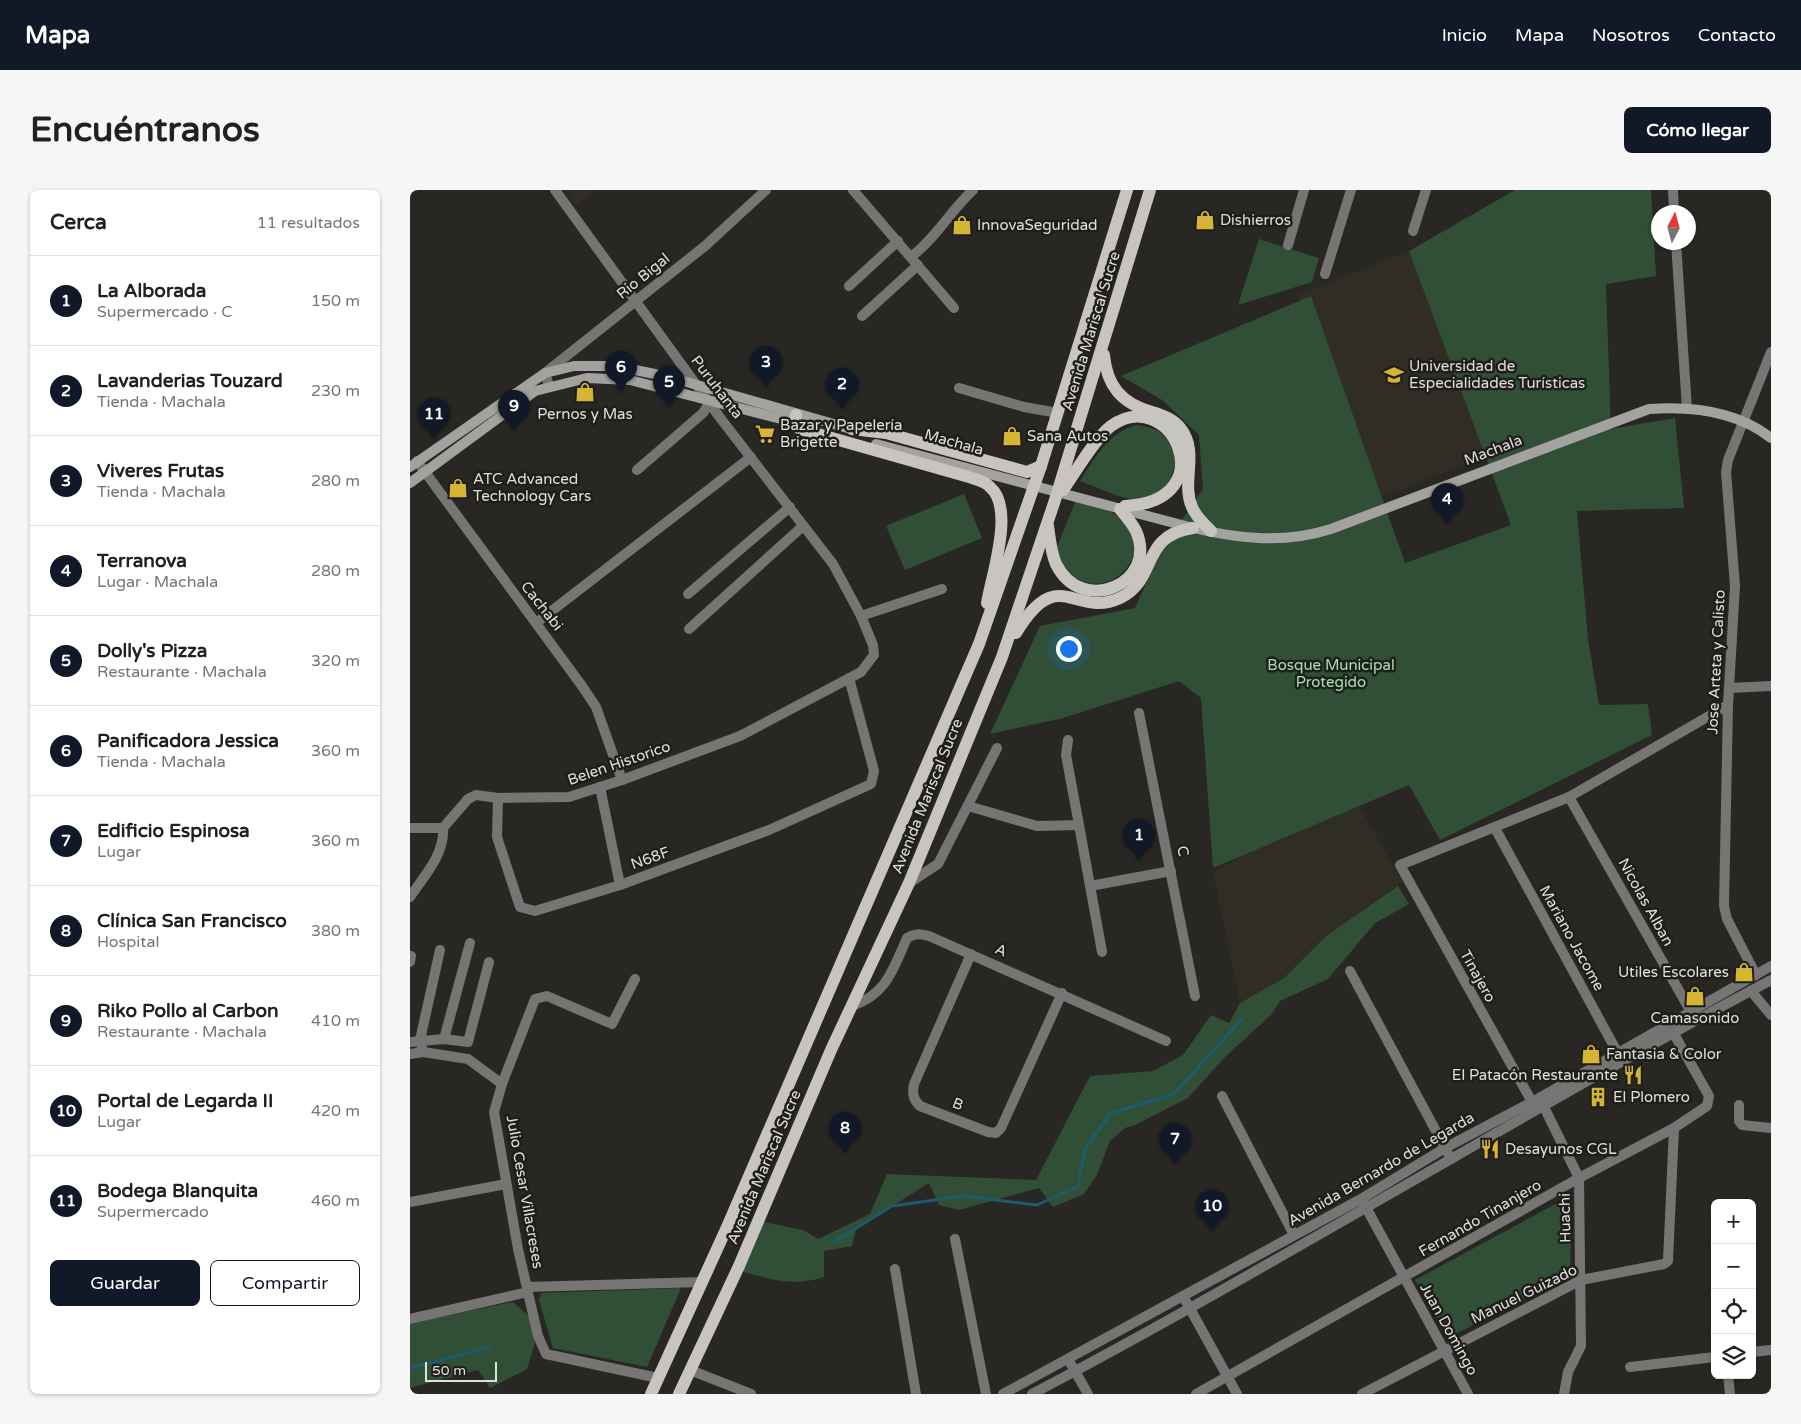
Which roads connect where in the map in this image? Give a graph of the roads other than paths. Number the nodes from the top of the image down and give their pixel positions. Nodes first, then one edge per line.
1 (555, 190) edge
2 (766, 190) edge
3 (853, 190) edge
4 (973, 190) edge
5 (1127, 190) edge
6 (1150, 190) edge
7 (1304, 190) edge
8 (1351, 190) edge
9 (1426, 190) edge
10 (1674, 190) edge
11 (1674, 205) edge
12 (1412, 231) dead end
13 (898, 241) junction
14 (1288, 245) dead end
15 (1677, 250) edge
16 (912, 256) junction
17 (918, 265) junction
18 (1325, 274) dead end
19 (849, 286) dead end
20 (636, 301) junction
21 (954, 308) dead end
22 (862, 316) dead end
23 (1104, 347) junction
24 (1771, 352) edge
25 (545, 373) junction
26 (698, 385) junction
27 (548, 386) junction
28 (959, 388) dead end
29 (710, 402) junction
30 (1687, 409) junction
31 (1058, 413) junction
32 (795, 418) junction
33 (1743, 421) junction
34 (852, 430) junction
35 (1771, 438) edge
36 (751, 457) junction
37 (414, 464) edge
38 (1042, 466) junction
39 (983, 469) junction
40 (636, 470) dead end
41 (424, 471) junction
42 (410, 483) edge
43 (1055, 500) junction
44 (790, 507) junction
45 (1122, 508) junction
46 (1048, 523) junction
47 (803, 526) junction
48 (1193, 528) junction
49 (1216, 533) junction
50 (942, 589) dead end
51 (688, 594) dead end
52 (861, 616) junction
53 (536, 623) junction
54 (689, 629) dead end
55 (979, 644) junction
56 (1002, 657) junction
57 (872, 658) joint
58 (849, 678) junction
59 (1771, 686) edge
60 (1729, 688) junction
61 (1728, 705) junction
62 (1139, 713) dead end
63 (1068, 740) dead end
64 (996, 748) dead end
65 (622, 780) junction
66 (600, 787) junction
67 (1569, 797) junction
68 (498, 798) junction
69 (968, 806) junction
70 (1079, 824) junction
71 (410, 828) edge
72 (443, 828) junction
73 (1495, 828) junction
74 (1171, 871) junction
75 (909, 883) junction
76 (620, 885) junction
77 (1090, 886) junction
78 (410, 897) edge
79 (470, 943) dead end
80 (440, 950) dead end
81 (1102, 952) dead end
82 (971, 954) junction
83 (489, 962) dead end
84 (1771, 966) edge
85 (1350, 971) dead end
86 (1756, 975) junction
87 (635, 979) dead end
88 (1771, 980) edge
89 (1751, 992) junction
90 (1062, 993) junction
91 (1195, 996) dead end
92 (852, 1006) junction
93 (1690, 1010) junction
94 (1771, 1014) edge
95 (1697, 1022) junction
96 (1674, 1034) junction
97 (444, 1039) junction
98 (415, 1041) edge
99 (1166, 1041) dead end
100 (423, 1052) junction
101 (1617, 1052) junction
102 (410, 1054) edge
103 (1623, 1062) junction
104 (502, 1084) junction
105 (1222, 1096) dead end
106 (1532, 1102) junction
107 (1544, 1105) junction
108 (1739, 1105) dead end
109 (1674, 1128) junction
110 (1771, 1128) edge
111 (1445, 1148) junction
112 (1451, 1159) junction
113 (1580, 1178) junction
114 (506, 1184) junction
115 (1361, 1199) junction
116 (410, 1202) edge
117 (1367, 1209) junction
118 (1294, 1235) junction
119 (955, 1239) dead end
120 (895, 1269) dead end
121 (1404, 1279) junction
122 (1582, 1280) junction
123 (702, 1282) junction
124 (528, 1289) junction
125 (1183, 1296) junction
126 (1191, 1310) junction
127 (410, 1319) edge
128 (1771, 1350) edge
129 (1444, 1351) junction
130 (1756, 1352) edge
131 (1711, 1357) edge
132 (1068, 1359) junction
133 (1630, 1367) dead end
134 (690, 1370) junction
135 (1075, 1371) junction
136 (1228, 1377) junction
137 (658, 1378) junction
138 (1728, 1379) edge
139 (651, 1394) edge
140 (679, 1394) edge
141 (751, 1394) edge
142 (916, 1394) edge
143 (986, 1394) edge
144 (1003, 1394) edge
145 (1032, 1394) edge
146 (1088, 1394) edge
147 (1196, 1394) edge
148 (1237, 1394) edge
149 (1362, 1394) edge
150 (1468, 1394) edge
151 (1564, 1394) edge
152 (1730, 1394) edge

1 - 20 street, Puruhanta
2 - 20 street, Rio Bigal
3 - 13 street
4 - 16 street
5 - 31 main road, Avenida Mariscal Sucre
6 - 23 main road, Avenida Mariscal Sucre
7 - 14 street
8 - 18 street
9 - 12 street
10 - 11 street
13 - 16 street
13 - 19 street
15 - 30 street
16 - 17 street
17 - 21 street
17 - 22 street
20 - 25 street, Rio Bigal
20 - 26 street, Puruhanta
23 - 43 main road, Avenida Mariscal Sucre
23 - 49 main road
24 - 33 street, Jose Arteta y Calisto
25 - 26 main road, Machala
25 - 27 street
25 - 37 main road, Machala
26 - 29 street, Puruhanta
26 - 32 main road, Machala
27 - 29 main road, Machala
27 - 41 main road, Machala
28 - 31 street
29 - 32 main road, Machala
29 - 36 street, Puruhanta
29 - 40 street
30 - 33 main road, Machala
30 - 49 main road, Machala
31 - 38 main road, Avenida Mariscal Sucre
32 - 34 main road, Machala
32 - 39 main road, Machala
32 - 55 main road
33 - 35 main road, Machala
33 - 60 street, Jose Arteta y Calisto
34 - 38 main road
34 - 39 main road, Machala
36 - 44 street, Puruhanta
36 - 53 street
37 - 41 street, Cachabi
38 - 55 main road, Avenida Mariscal Sucre
39 - 45 main road, Machala
41 - 42 main road, Machala
41 - 53 street, Cachabi
43 - 45 main road
43 - 46 main road, Avenida Mariscal Sucre
44 - 47 street, Puruhanta
44 - 51 street
45 - 46 main road
45 - 48 main road, Machala
45 - 49 main road, Machala
46 - 56 main road, Avenida Mariscal Sucre
47 - 52 street, Puruhanta
47 - 54 street
48 - 49 main road, Machala
48 - 56 main road
50 - 52 street
52 - 57 street, Puruhanta
53 - 65 street, Cachabi
55 - 123 main road, Avenida Mariscal Sucre
56 - 75 main road, Avenida Mariscal Sucre
57 - 58 street, Belen Historico
58 - 65 street, Belen Historico
58 - 76 street, N68F
59 - 60 street
60 - 61 street, Jose Arteta y Calisto
61 - 67 street
61 - 86 street, Jose Arteta y Calisto
62 - 74 street, C
63 - 70 street
64 - 69 street
65 - 66 street, Belen Historico
66 - 68 street, Belen Historico
66 - 76 street
67 - 73 street
67 - 93 street, Nicolas Alban
68 - 72 street, Belen Historico
68 - 76 street, N68F
69 - 70 street
69 - 75 street
70 - 77 street
71 - 72 street
72 - 78 street
73 - 101 street, Mariano Jacome
73 - 106 street, Tinajero
74 - 77 street
74 - 91 street, C
75 - 92 main road, Avenida Mariscal Sucre
77 - 81 street
79 - 97 street
80 - 98 street
82 - 90 street, A
82 - 90 street, B
82 - 92 street, A
83 - 97 street
84 - 86 street, Avenida Bernardo de Legarda
85 - 111 street
86 - 93 street, Avenida Bernardo de Legarda
87 - 104 street, Julio Cesar Villacreses
88 - 89 street, Avenida Bernardo de Legarda
89 - 94 street
89 - 95 street, Avenida Bernardo de Legarda
90 - 99 street, A
92 - 134 main road, Avenida Mariscal Sucre
93 - 95 street, Nicolas Alban
93 - 101 street, Avenida Bernardo de Legarda
95 - 96 street, Avenida Bernardo de Legarda
96 - 103 street, Avenida Bernardo de Legarda
96 - 109 street, Fernando Tinanjero
97 - 98 street
98 - 100 street
100 - 102 street
100 - 104 street
101 - 103 street, Mariano Jacome
101 - 106 street, Avenida Bernardo de Legarda
103 - 107 street, Avenida Bernardo de Legarda
104 - 114 street, Julio Cesar Villacreses
105 - 118 street
106 - 111 street, Avenida Bernardo de Legarda
107 - 112 street, Avenida Bernardo de Legarda
107 - 113 street, Huachi
108 - 110 street
109 - 113 street, Fernando Tinanjero
109 - 122 street, Manuel Guizado
111 - 112 street
111 - 115 street, Avenida Bernardo de Legarda
112 - 117 street, Avenida Bernardo de Legarda
113 - 121 street, Fernando Tinanjero
113 - 122 street, Huachi
114 - 116 street
114 - 124 street, Julio Cesar Villacreses
115 - 117 street, Juan Domingo
115 - 118 street, Avenida Bernardo de Legarda
117 - 121 street, Juan Domingo
117 - 126 street, Avenida Bernardo de Legarda
118 - 125 street, Avenida Bernardo de Legarda
119 - 143 street
120 - 142 street
121 - 129 street, Juan Domingo
121 - 136 street, Fernando Tinanjero
122 - 129 street, Manuel Guizado
122 - 151 street, Huachi
123 - 124 street
123 - 137 main road, Avenida Mariscal Sucre
124 - 127 street
124 - 137 street, Julio Cesar Villacreses
125 - 126 street
125 - 132 street, Avenida Bernardo de Legarda
126 - 135 street, Avenida Bernardo de Legarda
126 - 136 street
128 - 130 street
129 - 149 street, Manuel Guizado
129 - 150 street, Juan Domingo
131 - 133 street
132 - 135 street
132 - 144 street, Avenida Bernardo de Legarda
134 - 140 main road, Avenida Mariscal Sucre
134 - 141 street
135 - 145 street, Avenida Bernardo de Legarda
135 - 146 street
136 - 147 street, Fernando Tinanjero
136 - 148 street
137 - 139 main road, Avenida Mariscal Sucre
138 - 152 street

